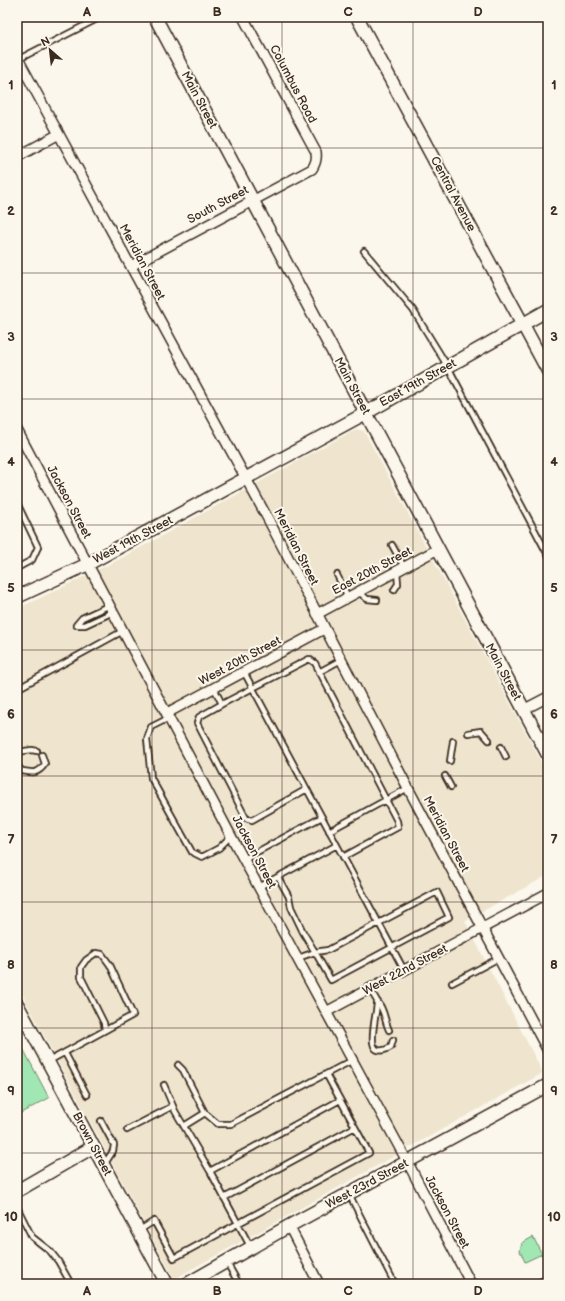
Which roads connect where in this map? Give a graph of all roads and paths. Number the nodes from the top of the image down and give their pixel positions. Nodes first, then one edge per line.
1 (101, 17) edge
2 (155, 17) edge
3 (243, 17) edge
4 (357, 17) edge
5 (17, 59) edge
6 (59, 134) junction
7 (17, 157) edge
8 (316, 164) joint
9 (253, 200) junction
10 (364, 251) dead end
11 (130, 266) junction
12 (548, 310) edge
13 (523, 324) junction
14 (448, 367) junction
15 (548, 371) edge
16 (366, 413) junction
17 (18, 435) edge
18 (246, 479) junction
19 (17, 503) edge
20 (392, 545) dead end
21 (438, 549) junction
22 (548, 555) edge
23 (88, 564) junction
24 (17, 568) edge
25 (401, 569) junction
26 (337, 574) dead end
27 (394, 590) dead end
28 (359, 592) junction
29 (17, 597) edge
30 (348, 597) junction
31 (377, 600) dead end
32 (112, 608) junction
33 (317, 614) junction
34 (324, 629) junction
35 (123, 631) junction
36 (341, 660) junction
37 (244, 672) junction
38 (319, 672) junction
39 (17, 688) edge
40 (214, 688) junction
41 (252, 688) junction
42 (548, 697) edge
43 (222, 704) junction
44 (524, 710) junction
45 (168, 716) junction
46 (468, 733) dead end
47 (489, 740) dead end
48 (453, 741) dead end
49 (501, 747) dead end
50 (36, 751) dead end
51 (17, 752) edge
52 (548, 755) edge
53 (42, 756) dead end
54 (506, 757) dead end
55 (450, 761) dead end
56 (17, 762) edge
57 (17, 765) edge
58 (445, 776) dead end
59 (451, 787) dead end
60 (408, 788) junction
61 (306, 789) junction
62 (386, 800) junction
63 (322, 817) junction
64 (330, 831) junction
65 (231, 836) junction
66 (337, 845) junction
67 (343, 857) junction
68 (244, 859) junction
69 (278, 877) junction
70 (259, 887) junction
71 (548, 892) edge
72 (379, 923) junction
73 (482, 928) junction
74 (392, 948) junction
75 (315, 952) junction
76 (298, 958) junction
77 (499, 958) junction
78 (404, 970) junction
79 (452, 983) dead end
80 (370, 989) junction
81 (377, 1002) junction
82 (17, 1004) edge
83 (326, 1012) junction
84 (105, 1030) junction
85 (389, 1030) dead end
86 (394, 1040) dead end
87 (548, 1051) edge
88 (65, 1052) junction
89 (353, 1060) junction
90 (48, 1062) junction
91 (178, 1065) dead end
92 (326, 1074) junction
93 (164, 1085) dead end
94 (548, 1085) edge
95 (87, 1095) dead end
96 (340, 1100) junction
97 (173, 1106) junction
98 (205, 1113) junction
99 (101, 1121) dead end
100 (184, 1126) junction
101 (355, 1127) junction
102 (127, 1130) dead end
103 (93, 1147) junction
104 (408, 1163) junction
105 (103, 1167) junction
106 (210, 1171) junction
107 (17, 1191) edge
108 (349, 1194) junction
109 (224, 1198) junction
110 (17, 1207) edge
111 (238, 1224) junction
112 (289, 1226) junction
113 (138, 1230) junction
114 (251, 1248) junction
115 (226, 1262) junction
116 (548, 1280) edge
117 (71, 1284) edge
118 (167, 1284) edge
119 (187, 1284) edge
120 (239, 1284) edge
121 (319, 1284) edge
122 (395, 1284) edge
123 (471, 1284) edge
124 (542, 1284) edge

1 - 5 lane
2 - 9 street, Main Street
3 - 8 street, Columbus Road
4 - 13 street, Central Avenue
5 - 6 street, Meridian Street
6 - 7 street
6 - 11 street, Meridian Street
8 - 9 street, South Street
9 - 11 street, South Street
9 - 16 street, Main Street
10 - 14 lane
11 - 18 street, Meridian Street
12 - 13 street, East 19th Street
13 - 14 street, East 19th Street
13 - 15 street, Central Avenue
14 - 16 street, East 19th Street
14 - 22 lane
16 - 18 street, East 19th Street
16 - 21 street, Main Street
17 - 23 street, Jackson Street
18 - 23 street, West 19th Street
18 - 33 street, Meridian Street
19 - 24 lane
20 - 25 lane
21 - 25 street, East 20th Street
21 - 44 street, Main Street
23 - 29 street, West 19th Street
23 - 32 street, Jackson Street
25 - 27 lane
25 - 28 street, East 20th Street
26 - 30 lane
28 - 30 street, East 20th Street
28 - 31 lane
30 - 33 street, East 20th Street
32 - 32 lane
32 - 35 street, Jackson Street
33 - 34 street, Meridian Street
34 - 36 street, Meridian Street
34 - 37 street, West 20th Street
35 - 39 lane
35 - 45 street, Jackson Street
36 - 38 lane
36 - 60 street, Meridian Street
37 - 40 street, West 20th Street
37 - 41 lane
38 - 41 lane
38 - 62 lane
40 - 43 lane
40 - 45 street, West 20th Street
41 - 43 lane
41 - 61 lane
42 - 44 street
43 - 61 lane
44 - 52 street, Main Street
45 - 65 street, Jackson Street
45 - 65 lane
46 - 47 lane
48 - 55 lane
49 - 54 lane
50 - 51 lane
51 - 56 lane
53 - 57 lane
58 - 59 lane
60 - 62 lane
60 - 73 street, Meridian Street
61 - 63 lane
62 - 64 lane
62 - 67 lane
63 - 64 lane
63 - 68 lane
64 - 66 lane
65 - 68 street, Jackson Street
66 - 67 lane
66 - 69 lane
67 - 72 lane
68 - 70 street, Jackson Street
69 - 70 lane
69 - 75 lane
70 - 76 street, Jackson Street
71 - 73 street, West 22nd Street
72 - 74 lane
72 - 74 lane
72 - 75 lane
73 - 77 street, Meridian Street
73 - 78 street, West 22nd Street
74 - 75 lane
74 - 78 lane
75 - 76 lane
76 - 83 street, Jackson Street
77 - 79 lane
77 - 87 street, Meridian Street
78 - 80 street, West 22nd Street
80 - 81 lane
80 - 83 street, West 22nd Street
81 - 85 lane
81 - 86 lane
82 - 90 street, Brown Street
83 - 89 street, Jackson Street
84 - 84 lane
84 - 88 lane
88 - 90 lane
88 - 95 lane
89 - 92 lane
89 - 104 street, Jackson Street
90 - 103 street, Brown Street
91 - 98 lane
92 - 96 lane
92 - 98 lane
93 - 97 lane
94 - 104 street, West 23rd Street
96 - 101 lane
96 - 106 lane
97 - 100 lane
97 - 102 lane
98 - 100 lane
99 - 105 lane
100 - 106 lane
101 - 109 lane
101 - 111 lane
103 - 105 street, Brown Street
103 - 107 street
104 - 108 street, West 23rd Street
104 - 123 street, Jackson Street
105 - 113 street, Brown Street
106 - 109 lane
108 - 112 street, West 23rd Street
108 - 122 lane
109 - 111 lane
110 - 117 lane
111 - 113 lane
111 - 114 lane
112 - 114 street, West 23rd Street
112 - 121 street
113 - 118 street, Brown Street
114 - 115 street, West 23rd Street
115 - 119 street, West 23rd Street
115 - 120 lane
116 - 124 street

